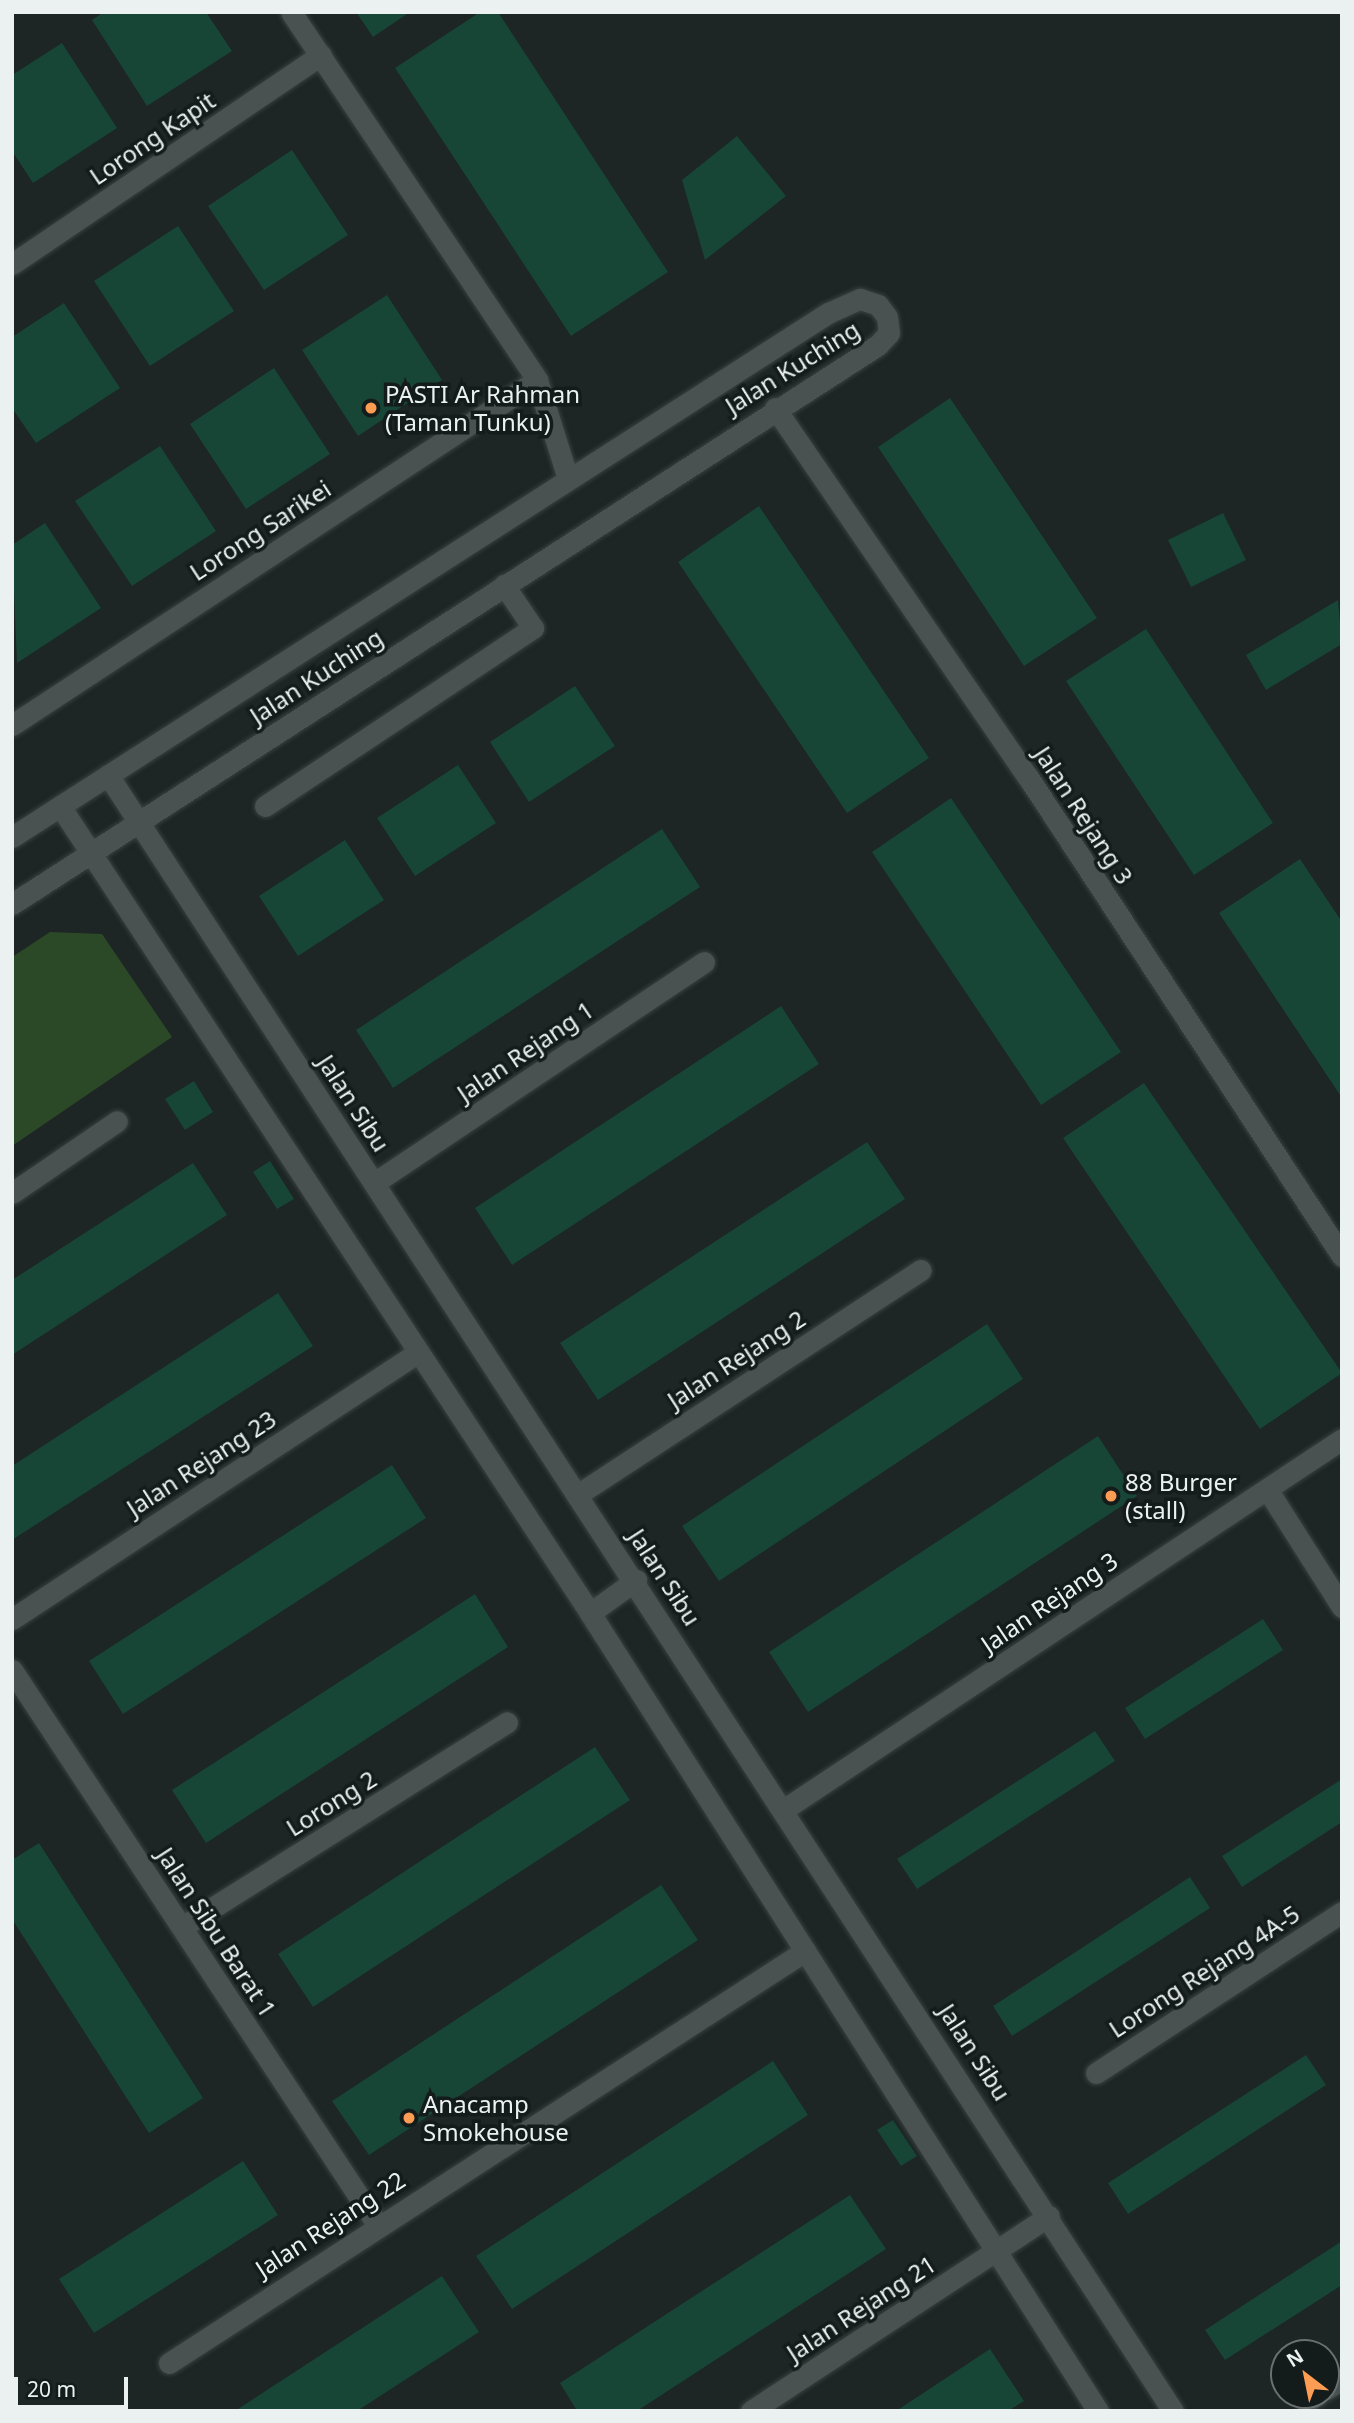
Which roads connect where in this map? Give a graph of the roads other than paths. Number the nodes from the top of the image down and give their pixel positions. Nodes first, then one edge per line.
1 (291, 12) edge
2 (321, 55) junction
3 (12, 264) edge
4 (537, 380) junction
5 (775, 408) junction
6 (567, 476) junction
7 (504, 585) junction
8 (12, 725) edge
9 (108, 775) junction
10 (60, 806) junction
11 (265, 806) dead end
12 (139, 823) junction
13 (12, 837) edge
14 (92, 853) junction
15 (12, 904) edge
16 (704, 962) dead end
17 (117, 1121) dead end
18 (374, 1183) junction
19 (12, 1193) edge
20 (1342, 1256) edge
21 (921, 1270) dead end
22 (418, 1352) junction
23 (1342, 1439) edge
24 (1267, 1489) junction
25 (580, 1493) junction
26 (636, 1580) junction
27 (1342, 1607) edge
28 (590, 1613) junction
29 (12, 1619) edge
30 (13, 1674) edge
31 (507, 1722) dead end
32 (786, 1808) junction
33 (1342, 1912) edge
34 (182, 1927) junction
35 (805, 1951) junction
36 (1096, 2073) dead end
37 (1049, 2216) junction
38 (377, 2224) junction
39 (999, 2249) junction
40 (169, 2363) dead end
41 (751, 2411) edge
42 (1098, 2411) edge
43 (1173, 2411) edge

1 - 2 street
2 - 3 street, Lorong Kapit
2 - 4 street
4 - 6 street
4 - 8 street, Lorong Sarikei
5 - 6 street, Jalan Kuching
5 - 7 street, Jalan Kuching
5 - 20 street, Jalan Rejang 3
6 - 9 street, Jalan Kuching
7 - 11 street
7 - 12 street, Jalan Kuching
9 - 10 street, Jalan Kuching
9 - 12 street, Jalan Sibu
10 - 13 street, Jalan Kuching
10 - 14 street
12 - 14 street, Jalan Kuching
12 - 18 street, Jalan Sibu
14 - 15 street, Jalan Kuching
14 - 22 street
16 - 18 street, Jalan Rejang 1
17 - 19 street
18 - 25 street, Jalan Sibu
21 - 25 street, Jalan Rejang 2
22 - 28 street
22 - 29 street, Jalan Rejang 23
23 - 24 street, Jalan Rejang 3
24 - 27 street
24 - 32 street, Jalan Rejang 3
25 - 26 street, Jalan Sibu
26 - 28 street
26 - 32 street, Jalan Sibu
28 - 35 street
30 - 34 street, Jalan Sibu Barat 1
31 - 34 street, Lorong 2
32 - 37 street, Jalan Sibu
33 - 36 street, Lorong Rejang 4A-5
34 - 38 street, Jalan Sibu Barat 1
35 - 38 street, Jalan Rejang 22
35 - 39 street
37 - 39 street, Jalan Rejang 21
37 - 43 street, Jalan Sibu
38 - 40 street, Jalan Rejang 22
39 - 41 street, Jalan Rejang 21
39 - 42 street

